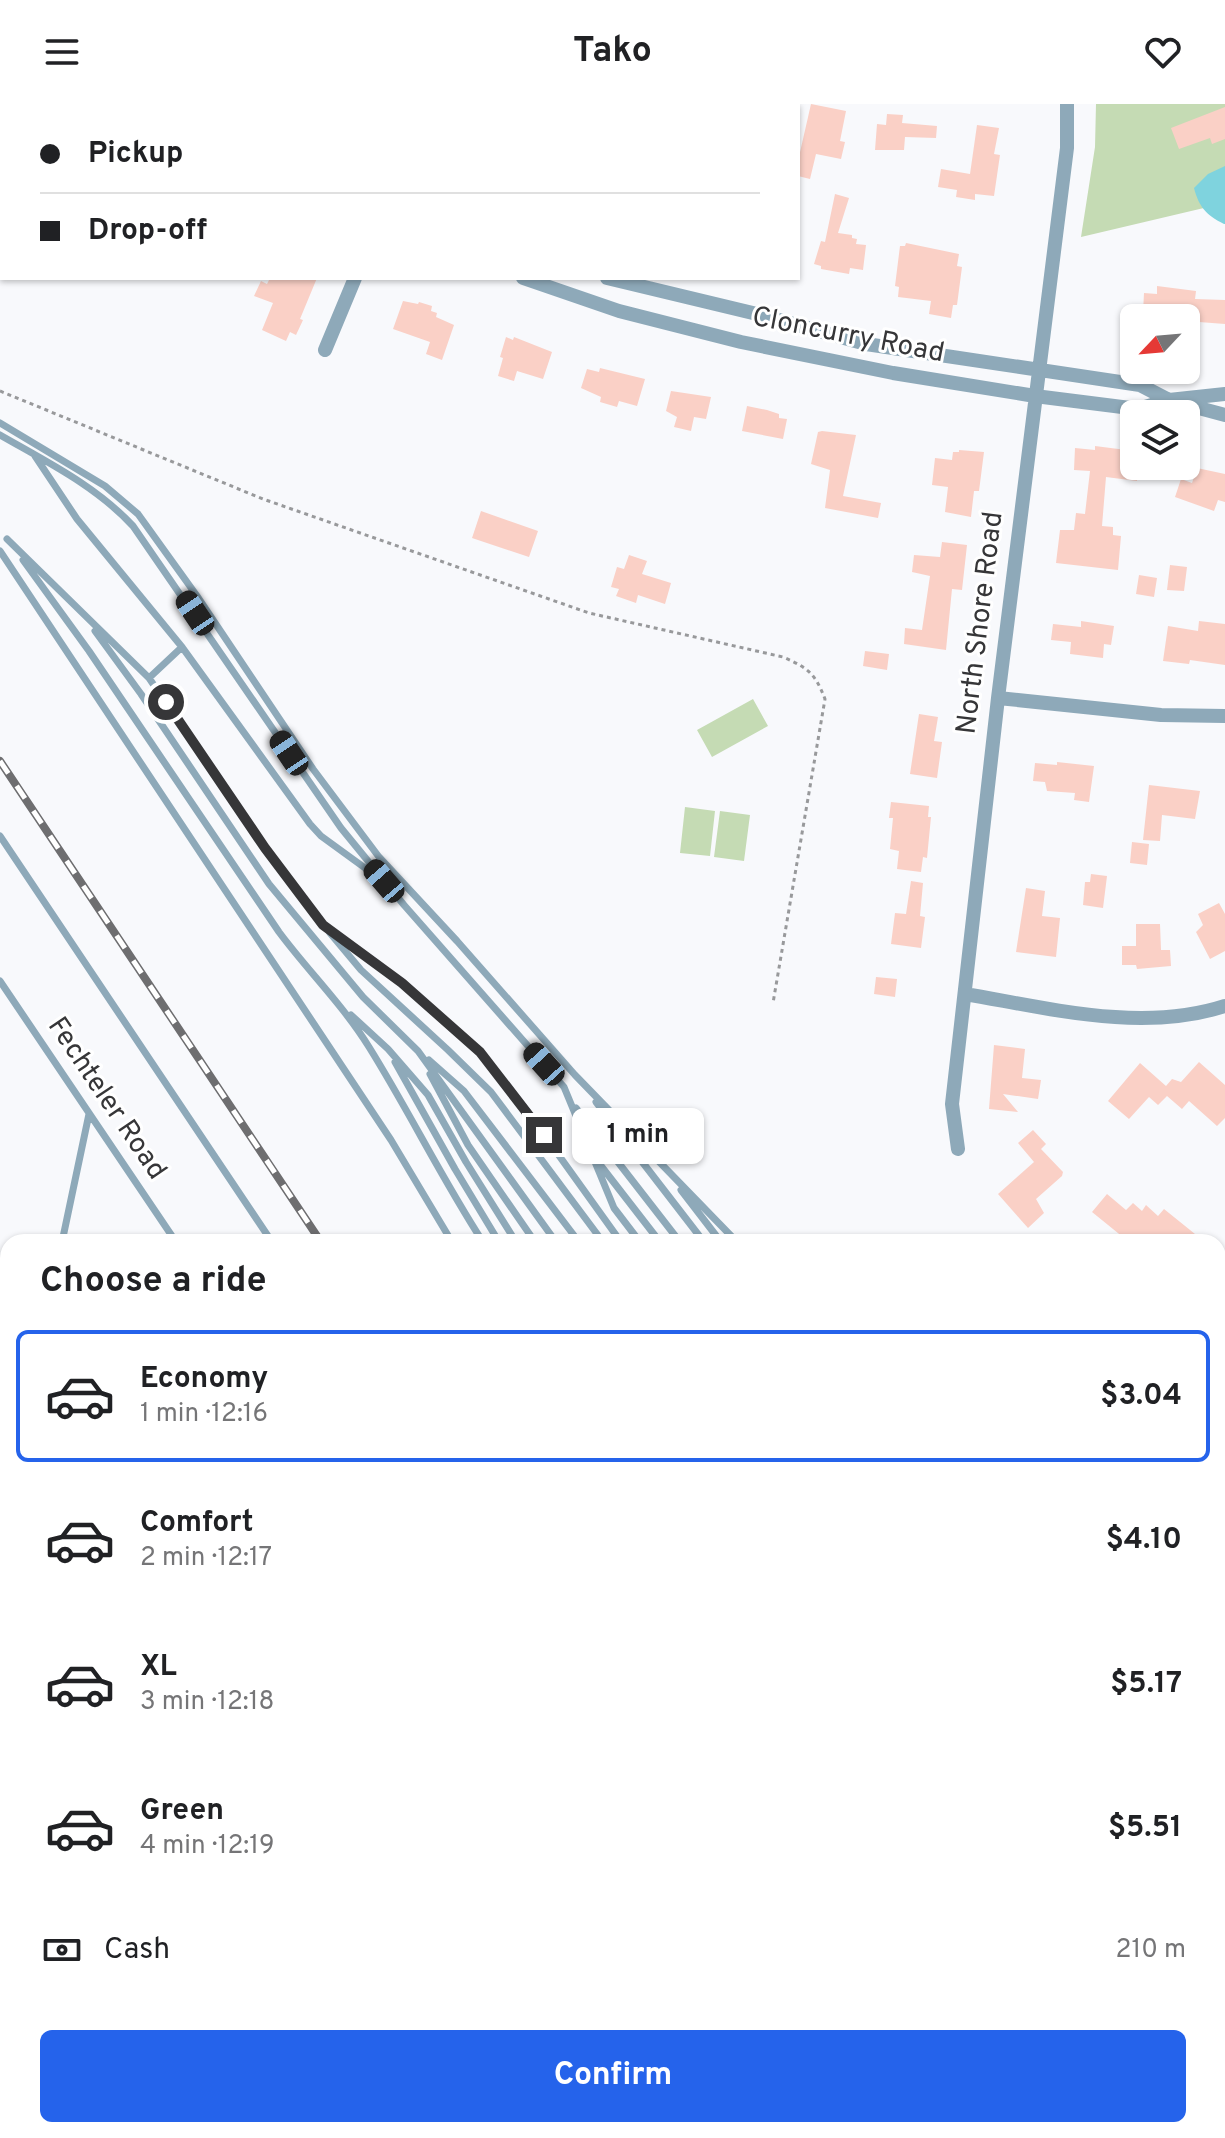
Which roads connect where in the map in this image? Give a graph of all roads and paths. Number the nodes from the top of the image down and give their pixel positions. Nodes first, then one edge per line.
1 (1067, 104) edge
2 (354, 280) edge
3 (529, 280) edge
4 (615, 280) edge
5 (325, 350) dead end
6 (1038, 372) junction
7 (0, 391) edge
8 (1225, 394) edge
9 (1035, 396) junction
10 (1169, 400) joint
11 (1120, 407) edge
12 (1200, 408) edge
13 (1225, 415) edge
14 (0, 423) edge
15 (0, 435) edge
16 (33, 454) junction
17 (0, 529) edge
18 (7, 539) junction
19 (0, 551) edge
20 (84, 616) junction
21 (182, 647) junction
22 (149, 678) junction
23 (998, 698) junction
24 (1225, 716) edge
25 (0, 836) edge
26 (384, 881) junction
27 (323, 925) junction
28 (0, 981) edge
29 (965, 994) junction
30 (773, 1003) dead end
31 (340, 1005) junction
32 (1225, 1006) edge
33 (388, 1049) junction
34 (418, 1051) junction
35 (575, 1075) junction
36 (570, 1101) junction
37 (89, 1114) junction
38 (958, 1149) dead end
39 (592, 1154) junction
40 (658, 1160) junction
41 (64, 1234) edge
42 (171, 1234) edge
43 (267, 1234) edge
44 (447, 1234) edge
45 (478, 1234) edge
46 (494, 1234) edge
47 (511, 1234) edge
48 (529, 1234) edge
49 (550, 1234) edge
50 (573, 1234) edge
51 (597, 1234) edge
52 (615, 1234) edge
53 (634, 1234) edge
54 (654, 1234) edge
55 (674, 1234) edge
56 (698, 1234) edge
57 (715, 1234) edge
58 (729, 1234) edge

1 - 6 street, North Shore Road
2 - 5 street
3 - 9 street, Cloncurry Road
4 - 6 street, Cloncurry Road
6 - 9 street, North Shore Road
6 - 10 street, Cloncurry Road
7 - 30 path
8 - 10 street, Cloncurry Road
9 - 11 street, Cloncurry Road
9 - 23 street, North Shore Road
12 - 13 street
14 - 35 lane
15 - 16 lane
16 - 21 lane
16 - 26 lane
17 - 18 lane
18 - 20 lane
18 - 31 lane
19 - 44 lane
20 - 22 lane
20 - 34 lane
21 - 22 lane
21 - 26 lane
22 - 27 lane
23 - 24 street
23 - 29 street, North Shore Road
25 - 43 lane
26 - 36 lane
27 - 51 lane
27 - 52 lane
28 - 37 lane, Fechteler Road
29 - 32 street
29 - 38 street, North Shore Road
31 - 33 lane
31 - 45 lane
33 - 46 lane
33 - 47 lane
34 - 48 lane
34 - 49 lane
34 - 50 lane
35 - 40 lane
35 - 56 lane
36 - 39 lane
36 - 55 lane
37 - 41 lane
37 - 42 lane, Fechteler Road
39 - 53 lane
39 - 54 lane
40 - 57 lane
40 - 58 lane

